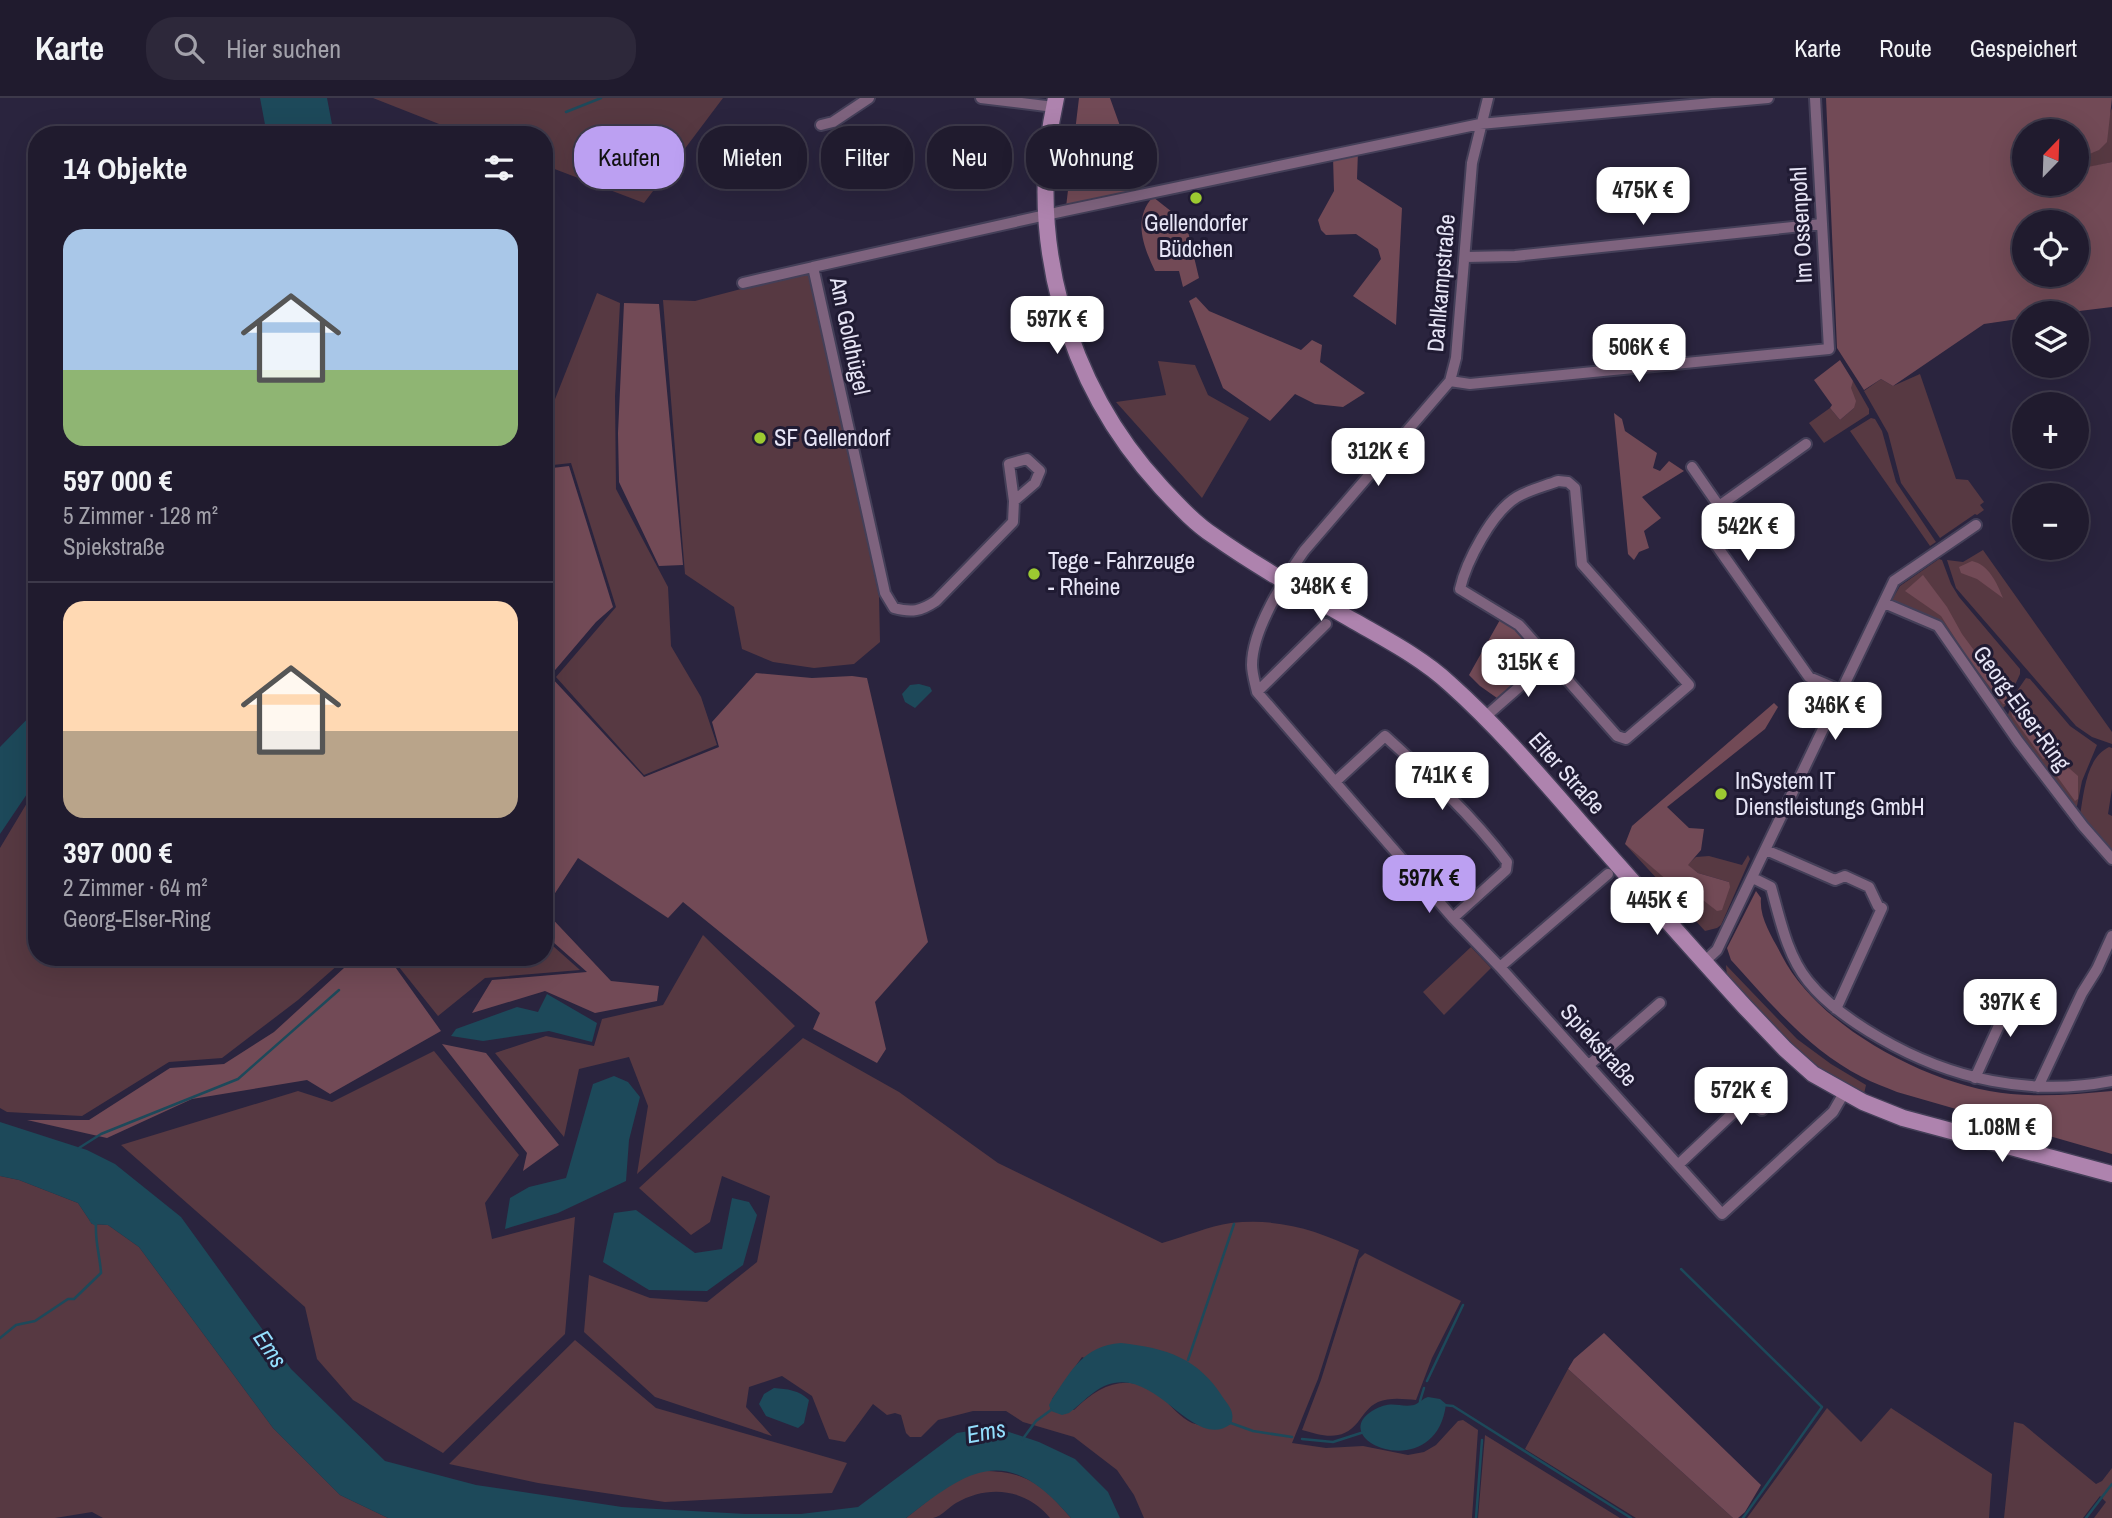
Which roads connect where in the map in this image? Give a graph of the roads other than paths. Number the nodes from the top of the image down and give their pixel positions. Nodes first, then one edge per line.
1 (869, 98) edge
2 (981, 98) edge
3 (1488, 98) edge
4 (1768, 98) edge
5 (1815, 98) edge
6 (1677, 101) edge
7 (1055, 103) edge
8 (1480, 124) junction
9 (821, 125) dead end
10 (1046, 216) junction
11 (1822, 224) junction
12 (1465, 257) junction
13 (813, 267) junction
14 (743, 283) dead end
15 (1450, 381) junction
16 (1807, 444) dead end
17 (1692, 467) dead end
18 (1014, 501) dead end
19 (1718, 506) junction
20 (1976, 525) dead end
21 (1285, 582) junction
22 (1884, 603) junction
23 (1326, 624) dead end
24 (1551, 659) junction
25 (1842, 691) junction
26 (1257, 692) junction
27 (1485, 717) junction
28 (1335, 782) junction
29 (1766, 850) junction
30 (2112, 859) edge
31 (1608, 874) dead end
32 (1753, 878) junction
33 (1453, 918) junction
34 (2112, 936) edge
35 (1704, 962) junction
36 (1500, 967) junction
37 (2016, 988) dead end
38 (1660, 1003) dead end
39 (1836, 1009) junction
40 (1589, 1065) junction
41 (1975, 1078) junction
42 (2112, 1081) edge
43 (1734, 1083) dead end
44 (2038, 1087) junction
45 (1844, 1093) junction
46 (1749, 1098) junction
47 (1762, 1110) dead end
48 (1678, 1165) junction
49 (2112, 1174) edge

1 - 9 street
2 - 7 street
3 - 8 street, Dahlkampstraße
4 - 6 street, Am Goldhügel
5 - 11 street, Im Ossenpohl
6 - 8 street, Am Goldhügel
7 - 10 main road, Elter Straße
8 - 10 street, Am Goldhügel
8 - 12 street, Dahlkampstraße
10 - 13 street, Am Goldhügel
10 - 21 main road, Elter Straße
11 - 12 street
11 - 15 street, Im Ossenpohl
12 - 15 street, Dahlkampstraße
13 - 14 street, Am Goldhügel
13 - 18 street, Am Goldhügel
15 - 21 street, Dahlkampstraße
16 - 19 street
17 - 19 street
19 - 25 street
20 - 22 street
21 - 26 street
21 - 27 main road, Elter Straße
22 - 25 street
22 - 30 street, Georg-Elser-Ring
23 - 26 street
24 - 24 street
24 - 27 street
25 - 29 street
26 - 28 street, Spiekstraße
27 - 35 main road, Elter Straße
28 - 33 street, Spiekstraße
28 - 33 street
29 - 32 street
29 - 39 street
31 - 36 street
32 - 35 street
32 - 39 street
33 - 36 street, Spiekstraße
34 - 44 street
35 - 45 main road, Elter Straße
36 - 40 street, Spiekstraße
37 - 41 street
38 - 40 street
39 - 41 street
40 - 48 street, Spiekstraße
41 - 44 street
42 - 44 street
43 - 46 street
45 - 48 street, Spiekstraße
45 - 49 main road, Elter Straße
46 - 47 street
46 - 48 street

